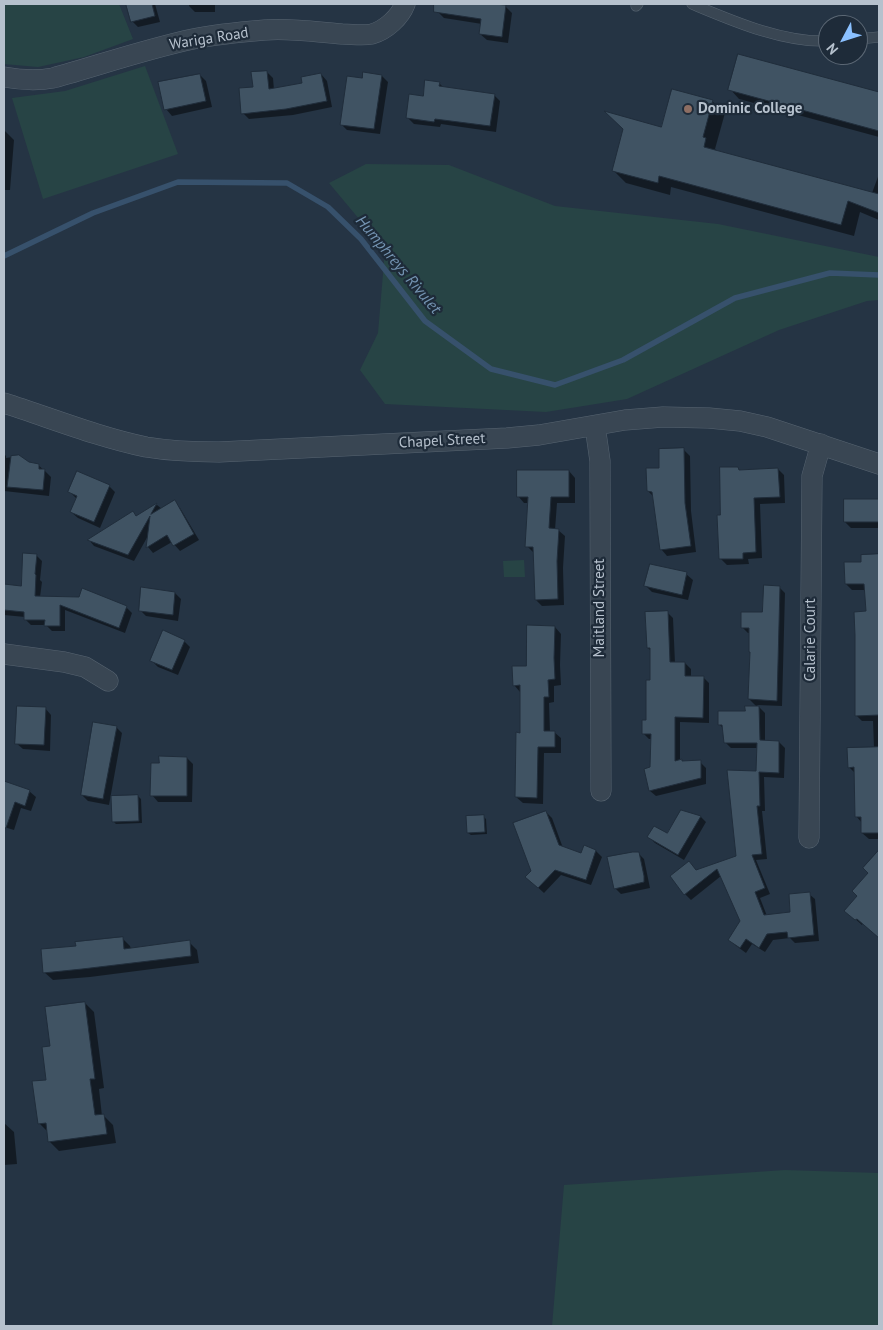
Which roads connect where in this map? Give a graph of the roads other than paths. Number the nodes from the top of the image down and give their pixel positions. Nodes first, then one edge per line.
1 (405, 4) edge
2 (692, 4) edge
3 (818, 42) edge
4 (4, 77) edge
5 (4, 403) edge
6 (595, 426) junction
7 (821, 444) junction
8 (879, 464) edge
9 (4, 654) edge
10 (108, 681) dead end
11 (601, 790) dead end
12 (809, 838) dead end

1 - 4 street, Wariga Road
2 - 3 lane
5 - 6 street, Chapel Street
6 - 7 street, Chapel Street
6 - 11 street, Maitland Street
7 - 8 street, Chapel Street
7 - 12 street, Calarie Court
9 - 10 street

